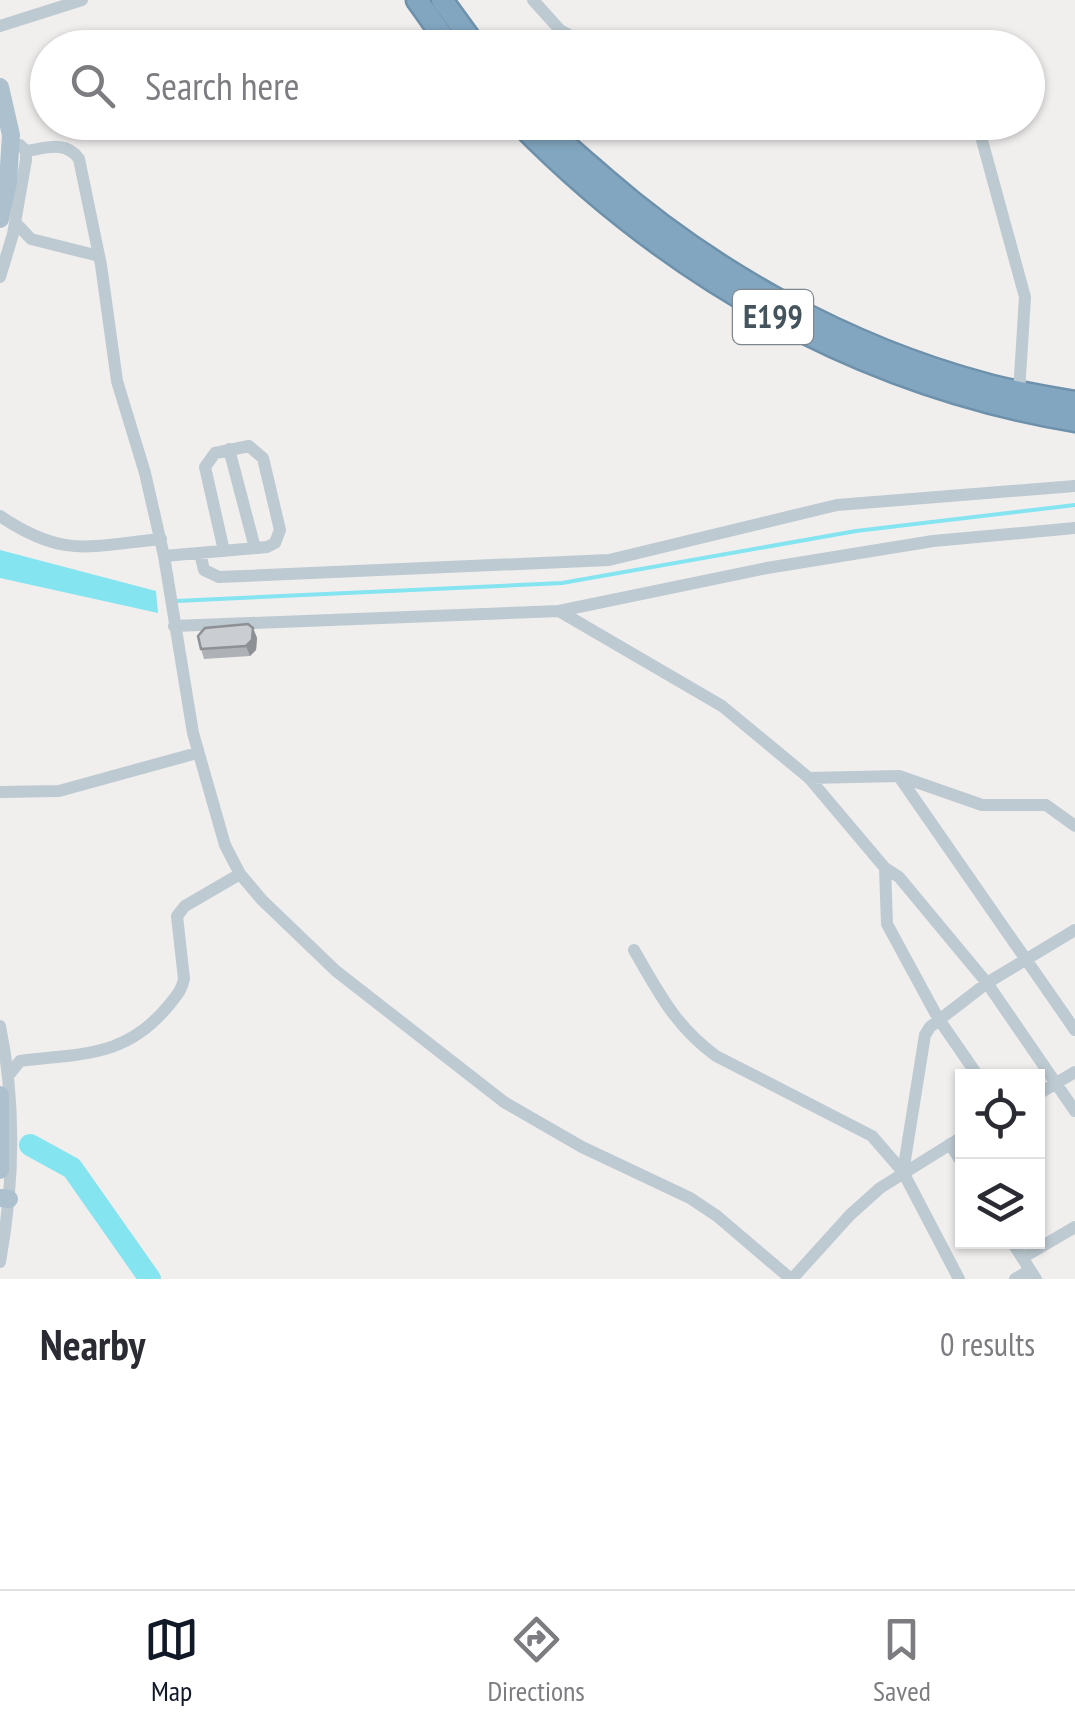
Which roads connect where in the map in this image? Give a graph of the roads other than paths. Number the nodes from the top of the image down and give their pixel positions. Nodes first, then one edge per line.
1 (82, 0) edge
2 (417, 0) edge
3 (442, 0) edge
4 (533, 0) edge
5 (0, 26) edge
6 (438, 30) edge
7 (464, 30) edge
8 (560, 30) edge
9 (0, 87) edge
10 (11, 135) junction
11 (538, 140) edge
12 (563, 140) edge
13 (982, 140) edge
14 (26, 151) junction
15 (8, 220) edge
16 (30, 239) junction
17 (8, 250) junction
18 (99, 256) junction
19 (0, 277) edge
20 (1020, 392) junction
21 (1075, 402) edge
22 (1075, 421) edge
23 (228, 449) junction
24 (1075, 486) edge
25 (0, 516) edge
26 (1075, 528) edge
27 (161, 539) junction
28 (255, 548) junction
29 (224, 551) junction
30 (200, 553) junction
31 (164, 556) junction
32 (559, 611) junction
33 (174, 626) junction
34 (197, 753) junction
35 (899, 776) junction
36 (809, 778) junction
37 (0, 792) edge
38 (1075, 826) edge
39 (885, 868) junction
40 (240, 874) junction
41 (1075, 930) edge
42 (634, 950) dead end
43 (1026, 960) junction
44 (987, 984) junction
45 (938, 1018) junction
46 (0, 1026) edge
47 (1075, 1030) edge
48 (4, 1049) junction
49 (20, 1061) junction
50 (973, 1069) edge
51 (1075, 1072) edge
52 (8, 1076) junction
53 (1057, 1082) junction
54 (1045, 1090) edge
55 (0, 1095) edge
56 (1075, 1111) edge
57 (955, 1142) edge
58 (0, 1170) edge
59 (903, 1172) junction
60 (4, 1199) edge
61 (1075, 1227) edge
62 (0, 1262) edge
63 (1029, 1269) edge
64 (792, 1279) edge
65 (960, 1279) edge
66 (1015, 1279) edge

1 - 5 street
2 - 6 highway
3 - 7 highway
4 - 8 street
9 - 10 main road
10 - 14 street
10 - 15 main road
11 - 22 highway, E199
12 - 20 highway, E199
13 - 20 street
14 - 15 street
14 - 18 street
15 - 16 street
15 - 17 street
16 - 17 street
16 - 18 street
17 - 19 street
18 - 27 street
20 - 21 highway, E199
23 - 28 street
23 - 28 street
23 - 29 street
24 - 30 street
25 - 27 street
26 - 32 street
27 - 31 street
28 - 29 street
29 - 30 street
30 - 31 street
31 - 33 street
32 - 33 street
32 - 36 street
33 - 34 street
34 - 37 street
34 - 40 street
35 - 36 street
35 - 38 street
35 - 43 street
36 - 39 street
39 - 44 street
39 - 45 street
40 - 49 street
40 - 64 street
41 - 43 street
42 - 59 street
43 - 44 street
43 - 47 street
44 - 45 street
44 - 53 street
45 - 50 street
45 - 59 street
46 - 48 street
48 - 49 street
48 - 52 street
49 - 52 street
51 - 53 street
52 - 60 street
53 - 54 street
53 - 56 street
55 - 58 main road
57 - 59 street
59 - 64 street
59 - 65 street
60 - 62 street
61 - 63 street
63 - 66 street

